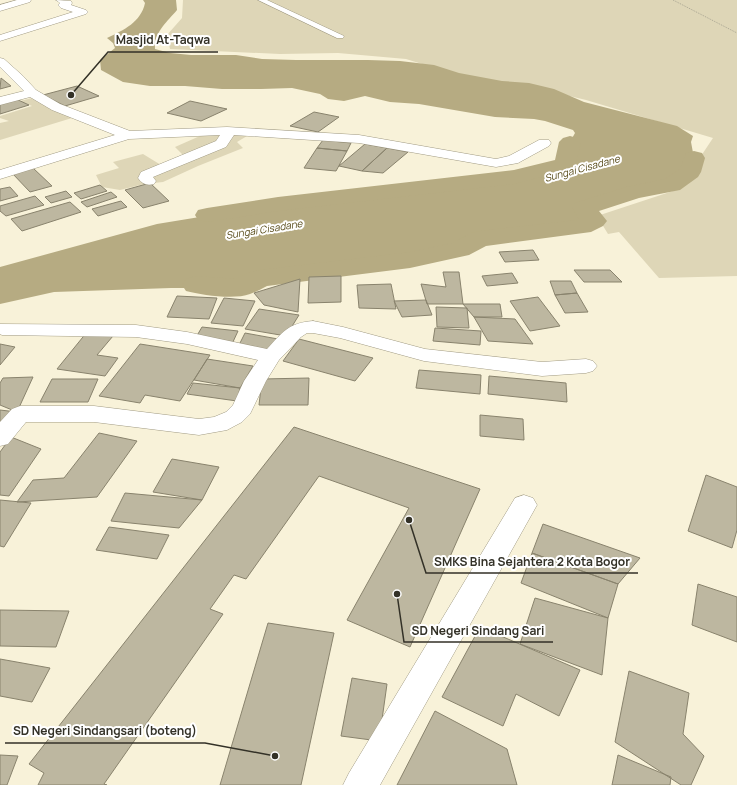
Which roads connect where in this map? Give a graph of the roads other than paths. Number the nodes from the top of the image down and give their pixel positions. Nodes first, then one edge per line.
1 (28, 0) edge
2 (60, 0) edge
3 (261, 0) edge
4 (2, 6) edge
5 (340, 36) dead end
6 (0, 38) edge
7 (0, 61) edge
8 (32, 93) junction
9 (0, 101) edge
10 (227, 131) junction
11 (128, 135) junction
12 (544, 143) dead end
13 (0, 175) edge
14 (149, 181) dead end
15 (2, 329) dead end
16 (271, 356) junction
17 (586, 366) dead end
18 (0, 438) edge
19 (524, 505) dead end
20 (361, 785) edge

1 - 4 street
2 - 6 street
3 - 5 lane
7 - 8 street
8 - 9 street
8 - 11 street
10 - 11 street
10 - 12 street
10 - 14 street
11 - 13 street
15 - 16 street
16 - 17 street
16 - 18 street
19 - 20 street

